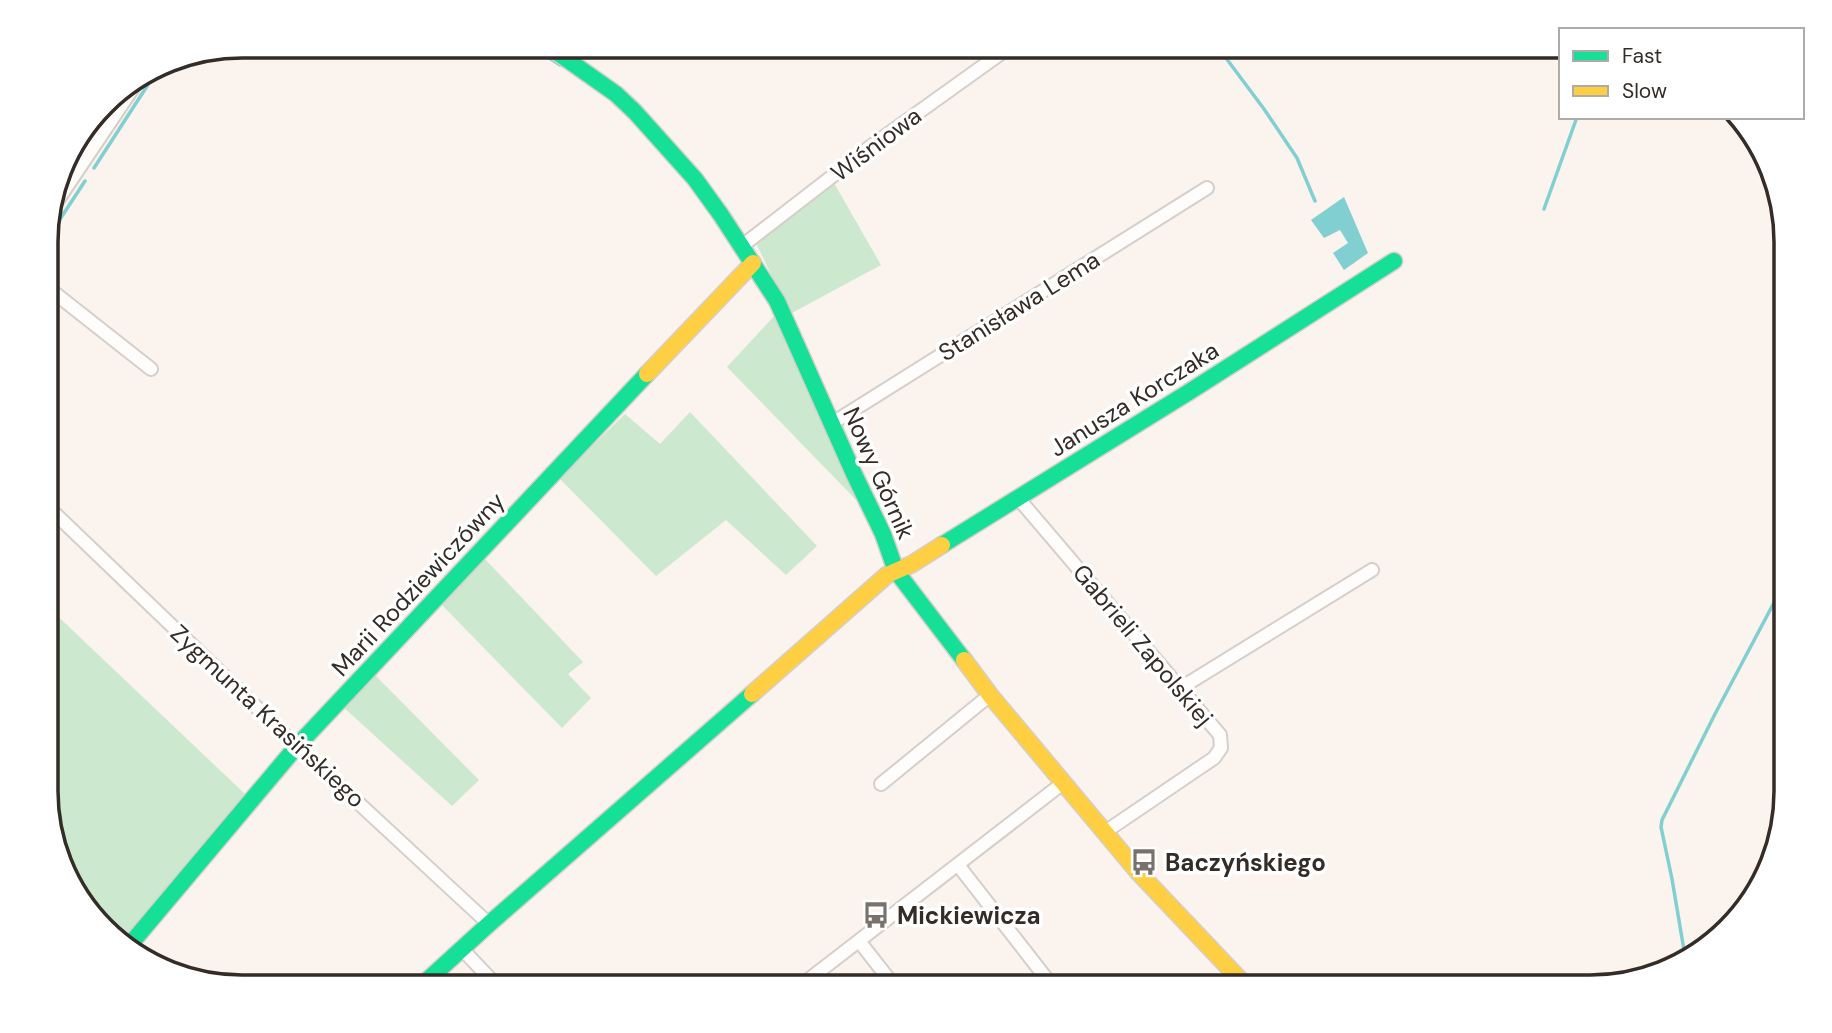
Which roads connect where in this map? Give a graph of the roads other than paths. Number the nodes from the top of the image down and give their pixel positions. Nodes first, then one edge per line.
1 (565, 58) edge
2 (995, 58) edge
3 (125, 99) edge
4 (66, 187) edge
5 (1207, 188) dead end
6 (742, 246) junction
7 (1394, 261) dead end
8 (753, 263) junction
9 (58, 296) edge
10 (151, 369) dead end
11 (831, 424) junction
12 (1018, 498) junction
13 (58, 517) edge
14 (1373, 570) dead end
15 (896, 571) junction
16 (1179, 689) junction
17 (990, 695) junction
18 (297, 746) junction
19 (1063, 783) junction
20 (881, 784) dead end
21 (1105, 832) junction
22 (958, 865) junction
23 (489, 924) junction
24 (134, 940) edge
25 (859, 941) junction
26 (462, 949) junction
27 (434, 975) edge
28 (487, 975) edge
29 (815, 975) edge
30 (886, 975) edge
31 (1044, 975) edge
32 (1235, 975) edge

1 - 6 street, Nowy Górnik
2 - 6 street, Wiśniowa
3 - 4 street
5 - 11 street, Stanisława Lema
6 - 8 street, Nowy Górnik
7 - 12 street, Janusza Korczaka
8 - 11 street, Nowy Górnik
8 - 18 street, Marii Rodziewiczówny
9 - 10 street
11 - 15 street, Nowy Górnik
12 - 15 street, Janusza Korczaka
12 - 16 street, Gabrieli Zapolskiej
13 - 18 street, Zygmunta Krasińskiego
14 - 16 street
15 - 17 street
15 - 23 street, Nowy Górnik
16 - 21 street, Gabrieli Zapolskiej
17 - 19 street
17 - 20 street
18 - 23 street, Zygmunta Krasińskiego
18 - 24 street, Marii Rodziewiczówny
19 - 21 street
19 - 22 street
21 - 32 street
22 - 25 street
22 - 31 street
23 - 26 street, Nowy Górnik
25 - 29 street
25 - 30 street
26 - 27 street, Nowy Górnik
26 - 28 street

